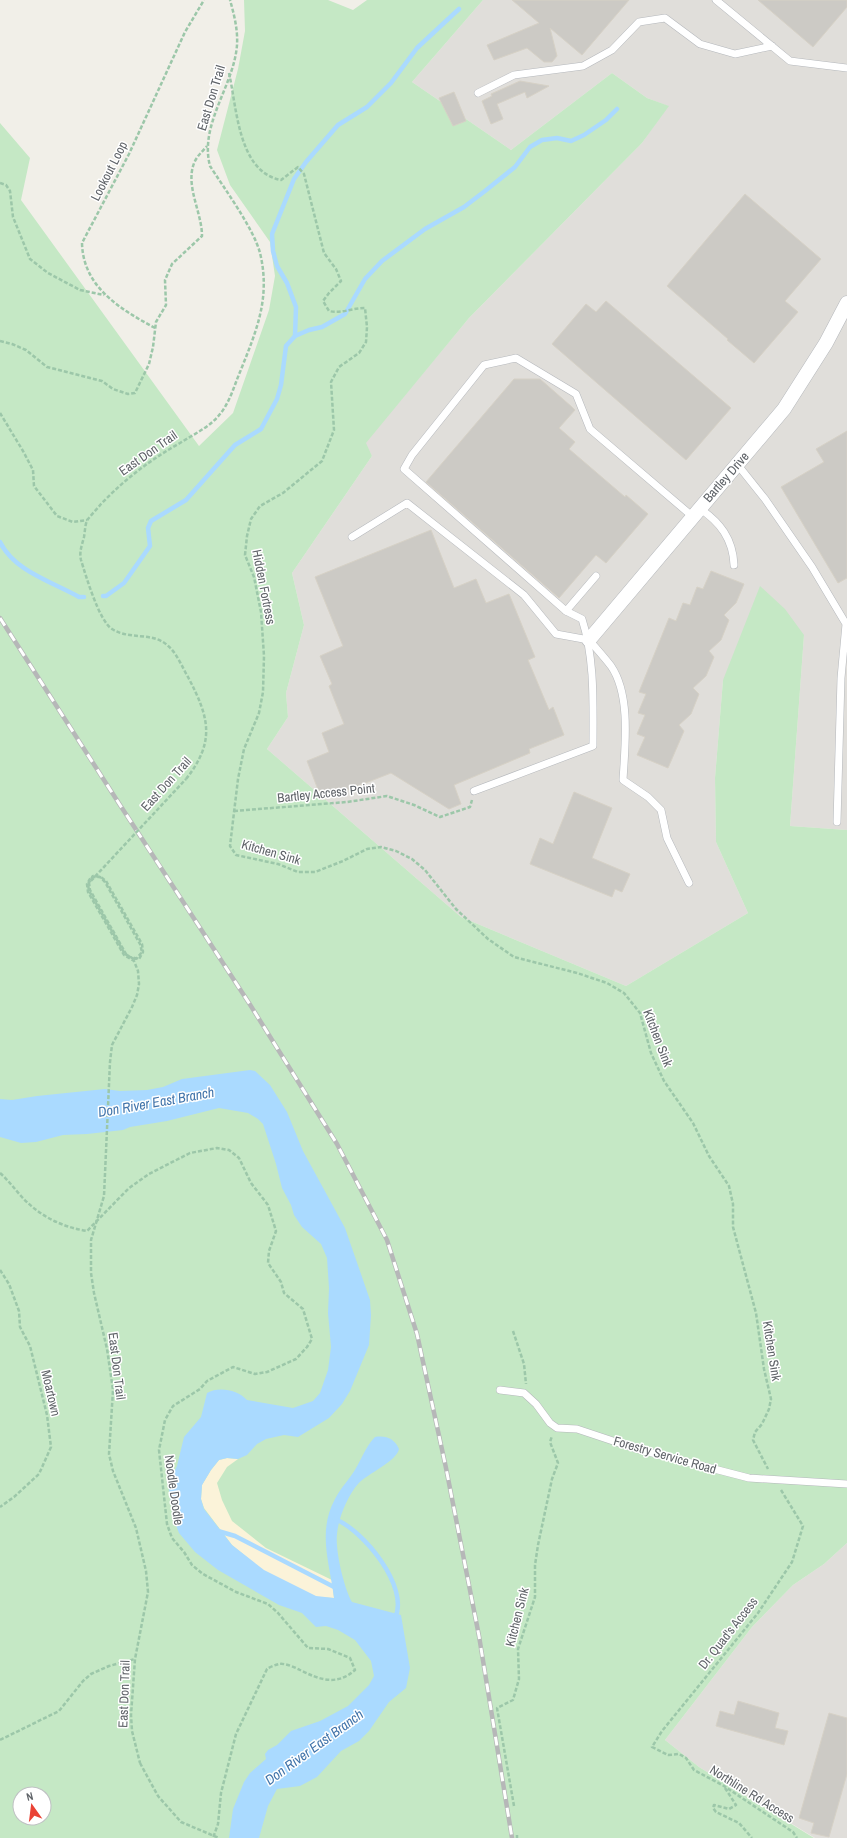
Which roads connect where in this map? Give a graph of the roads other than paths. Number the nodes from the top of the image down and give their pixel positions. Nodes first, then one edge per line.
1 (716, 0) edge
2 (772, 46) junction
3 (847, 68) edge
4 (478, 93) dead end
5 (847, 303) edge
6 (737, 464) junction
7 (696, 512) junction
8 (352, 537) dead end
9 (734, 565) dead end
10 (596, 576) dead end
11 (566, 611) junction
12 (589, 640) junction
13 (474, 791) road end
14 (837, 822) dead end
15 (689, 883) dead end
16 (500, 1390) dead end
17 (847, 1484) edge

1 - 2 lane
2 - 3 lane
2 - 4 lane
5 - 6 street, Bartley Drive
6 - 7 street, Bartley Drive
6 - 14 lane
7 - 9 lane
7 - 11 lane
7 - 12 street, Bartley Drive
8 - 12 lane
10 - 11 lane
11 - 12 lane
12 - 13 lane
12 - 15 lane
16 - 17 lane, Forestry Service Road

